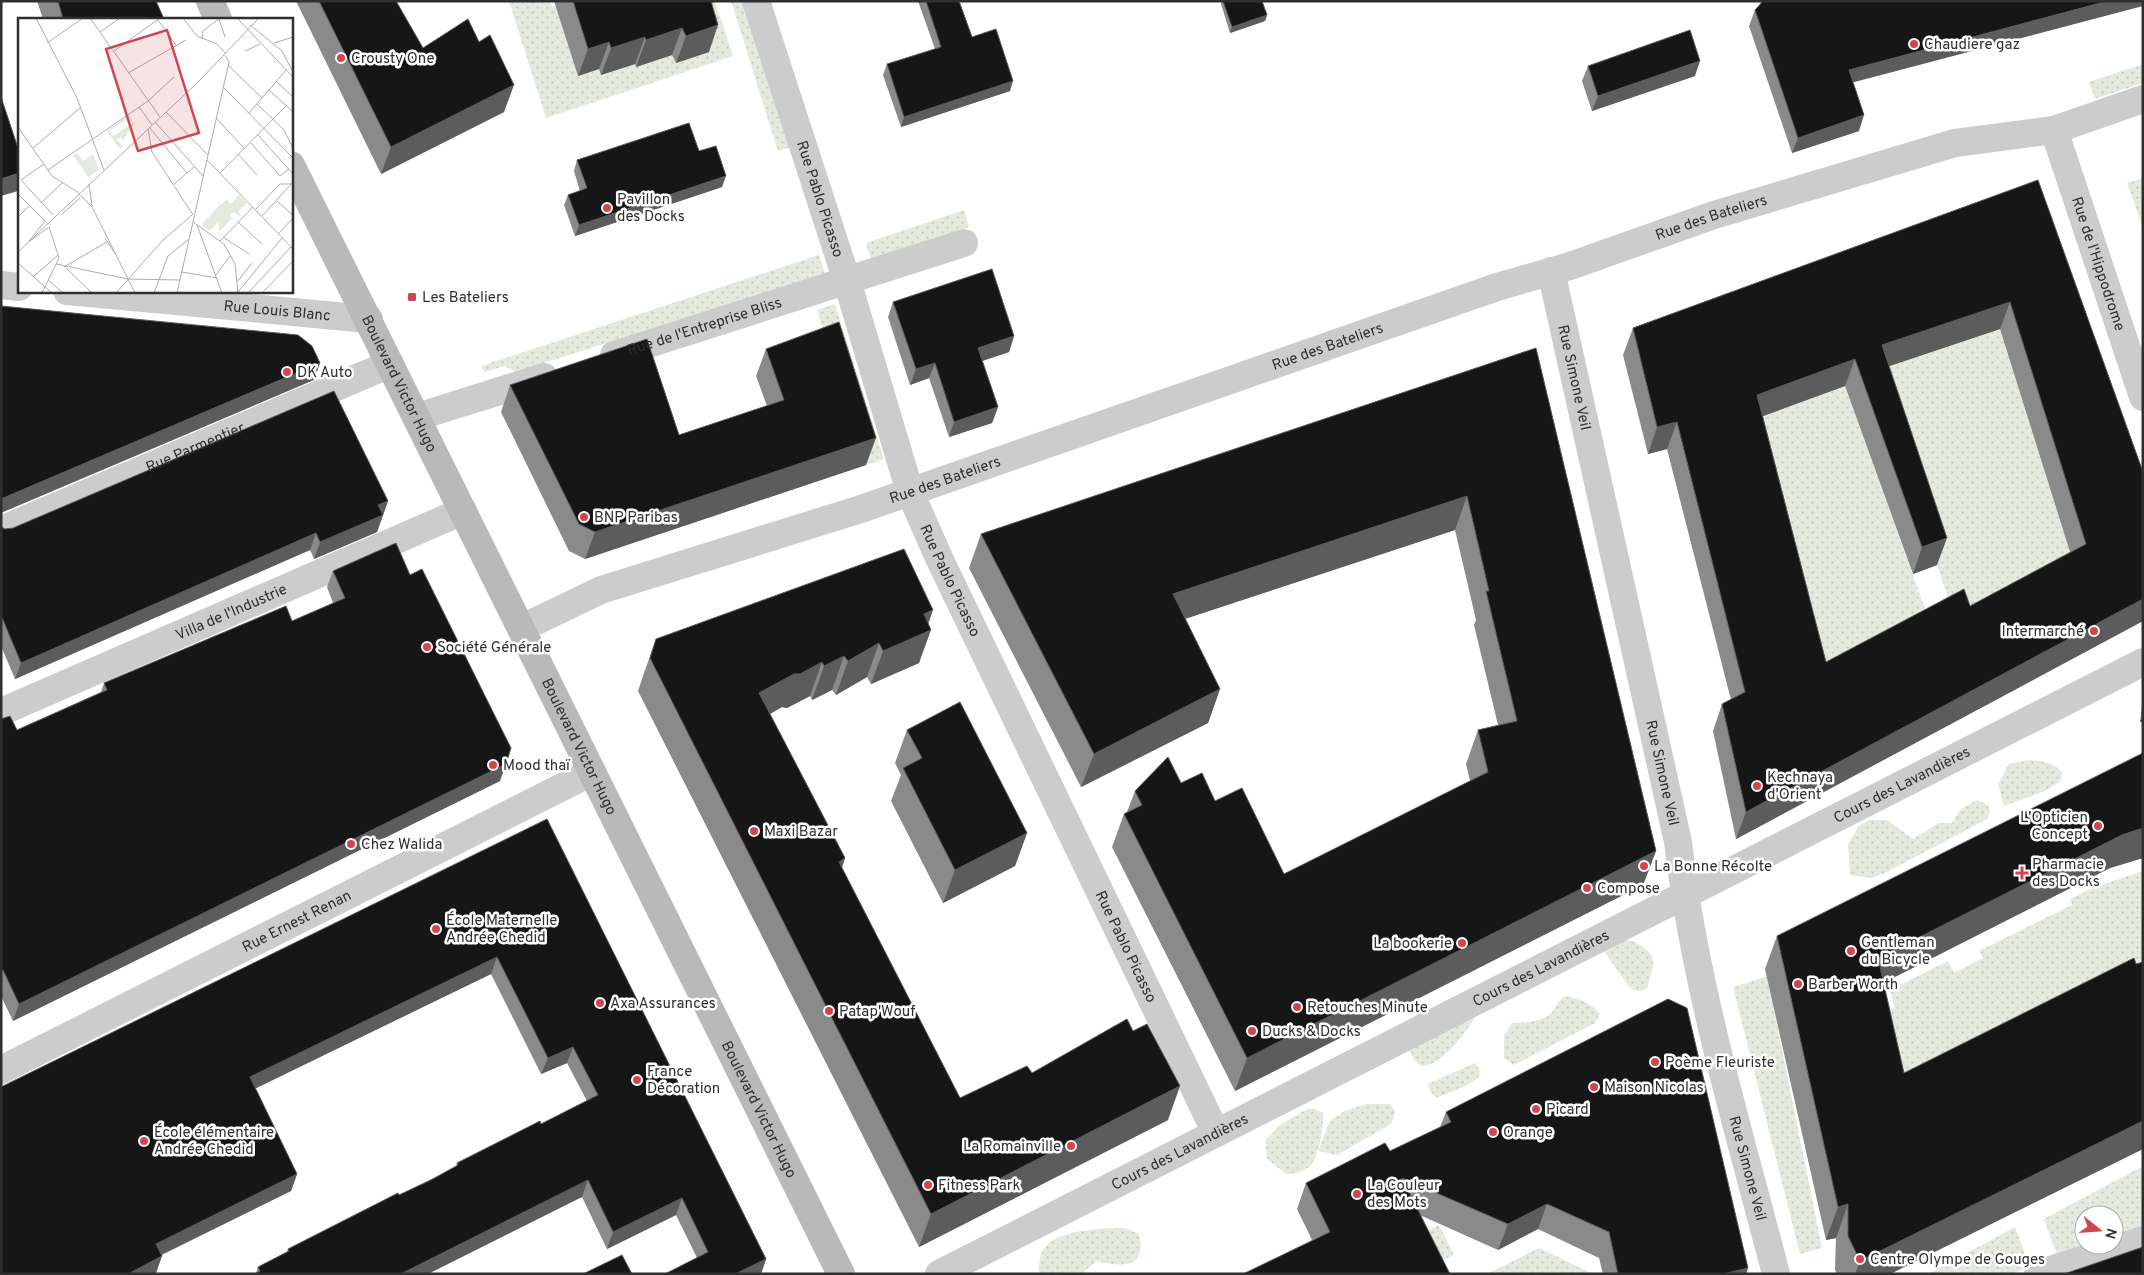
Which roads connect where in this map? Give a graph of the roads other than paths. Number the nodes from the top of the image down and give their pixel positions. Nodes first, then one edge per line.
1 (210, 1) edge
2 (756, 1) edge
3 (218, 18) edge
4 (2143, 100) edge
5 (2054, 130) junction
6 (292, 167) edge
7 (964, 243) dead end
8 (1551, 271) junction
9 (847, 281) junction
10 (1, 285) edge
11 (18, 287) edge
12 (79, 292) edge
13 (369, 319) junction
14 (594, 361) edge
15 (390, 364) junction
16 (566, 370) edge
17 (2143, 397) edge
18 (417, 417) junction
19 (910, 492) junction
20 (462, 511) junction
21 (1, 530) edge
22 (522, 628) junction
23 (2143, 662) edge
24 (1, 712) edge
25 (592, 772) junction
26 (1684, 894) junction
27 (1, 1070) edge
28 (1216, 1132) junction
29 (2143, 1240) edge
30 (841, 1274) edge
31 (939, 1274) edge
32 (1776, 1274) edge
33 (2038, 1274) edge

1 - 3 main road
2 - 9 street, Rue Pablo Picasso
4 - 5 street, Rue des Bateliers
5 - 8 street, Rue des Bateliers
5 - 17 street, Rue de l'Hippodrome
6 - 13 main road, Boulevard Victor Hugo
7 - 9 street, Rue de l'Entreprise Bliss
8 - 19 street, Rue des Bateliers
8 - 26 street, Rue Simone Veil
9 - 14 street, Rue de l'Entreprise Bliss
9 - 19 street, Rue Pablo Picasso
10 - 11 street
12 - 13 street, Rue Louis Blanc
13 - 15 main road, Boulevard Victor Hugo
15 - 18 main road, Boulevard Victor Hugo
15 - 21 street, Rue Parmentier
16 - 18 street
18 - 20 main road, Boulevard Victor Hugo
19 - 22 street, Rue des Bateliers
19 - 28 street, Rue Pablo Picasso
20 - 22 main road, Boulevard Victor Hugo
20 - 24 street, Villa de l'Industrie
22 - 25 main road, Boulevard Victor Hugo
23 - 26 street, Cours des Lavandières
25 - 27 street, Rue Ernest Renan
25 - 30 main road, Boulevard Victor Hugo
26 - 28 street, Cours des Lavandières
26 - 32 street, Rue Simone Veil
28 - 31 street, Cours des Lavandières
29 - 33 street

